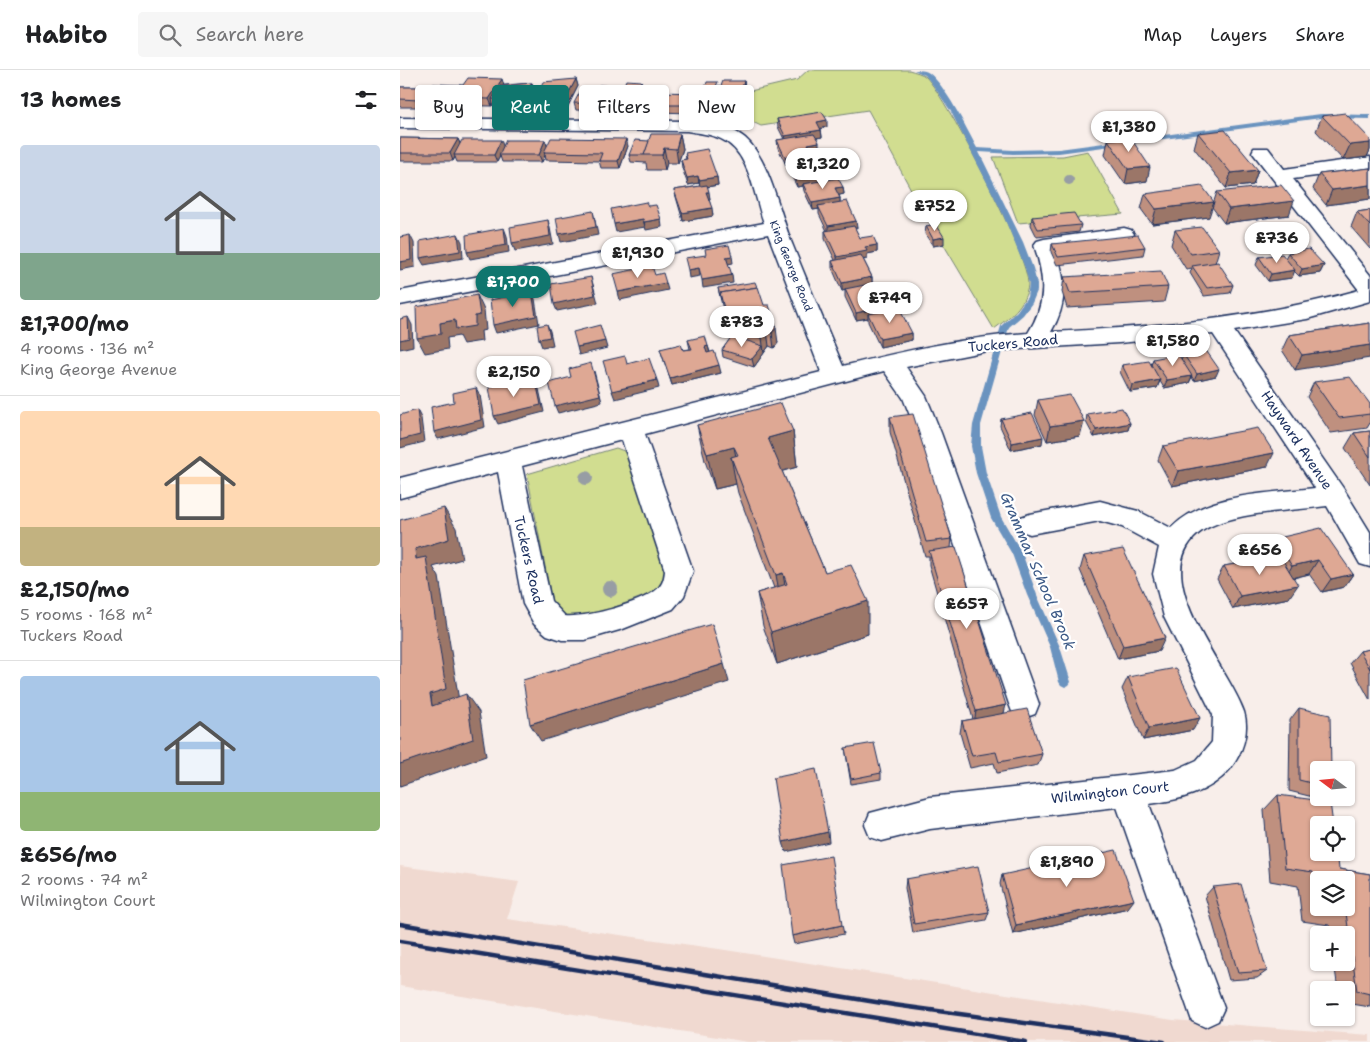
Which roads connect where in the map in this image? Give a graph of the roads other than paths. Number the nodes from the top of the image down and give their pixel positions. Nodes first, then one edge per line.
1 (400, 123) edge
2 (1261, 152) dead end
3 (1370, 163) edge
4 (1281, 175) junction
5 (775, 227) junction
6 (1124, 234) edge
7 (1370, 289) edge
8 (1370, 294) edge
9 (400, 298) edge
10 (1219, 326) junction
11 (1036, 341) junction
12 (890, 362) junction
13 (834, 374) junction
14 (631, 428) junction
15 (508, 460) junction
16 (400, 488) edge
17 (1334, 495) junction
18 (1030, 524) dead end
19 (1174, 542) junction
20 (1370, 556) edge
21 (1024, 704) dead end
22 (1127, 789) junction
23 (882, 824) dead end
24 (1205, 1008) dead end

1 - 5 street, King George Road
2 - 4 street
3 - 4 street
4 - 7 street
5 - 9 street
5 - 13 street, King George Road
6 - 11 street
8 - 10 street, Tuckers Road
10 - 11 street, Tuckers Road
10 - 17 street, Hayward Avenue
11 - 12 street, Tuckers Road
12 - 13 street, Tuckers Road
12 - 21 street
13 - 14 street, Tuckers Road
14 - 15 street, Tuckers Road
14 - 15 street, Tuckers Road
15 - 16 street, Tuckers Road
17 - 19 street
17 - 20 street, Hayward Avenue
18 - 19 street
19 - 22 street, Wilmington Court
22 - 23 street, Wilmington Court
22 - 24 street

